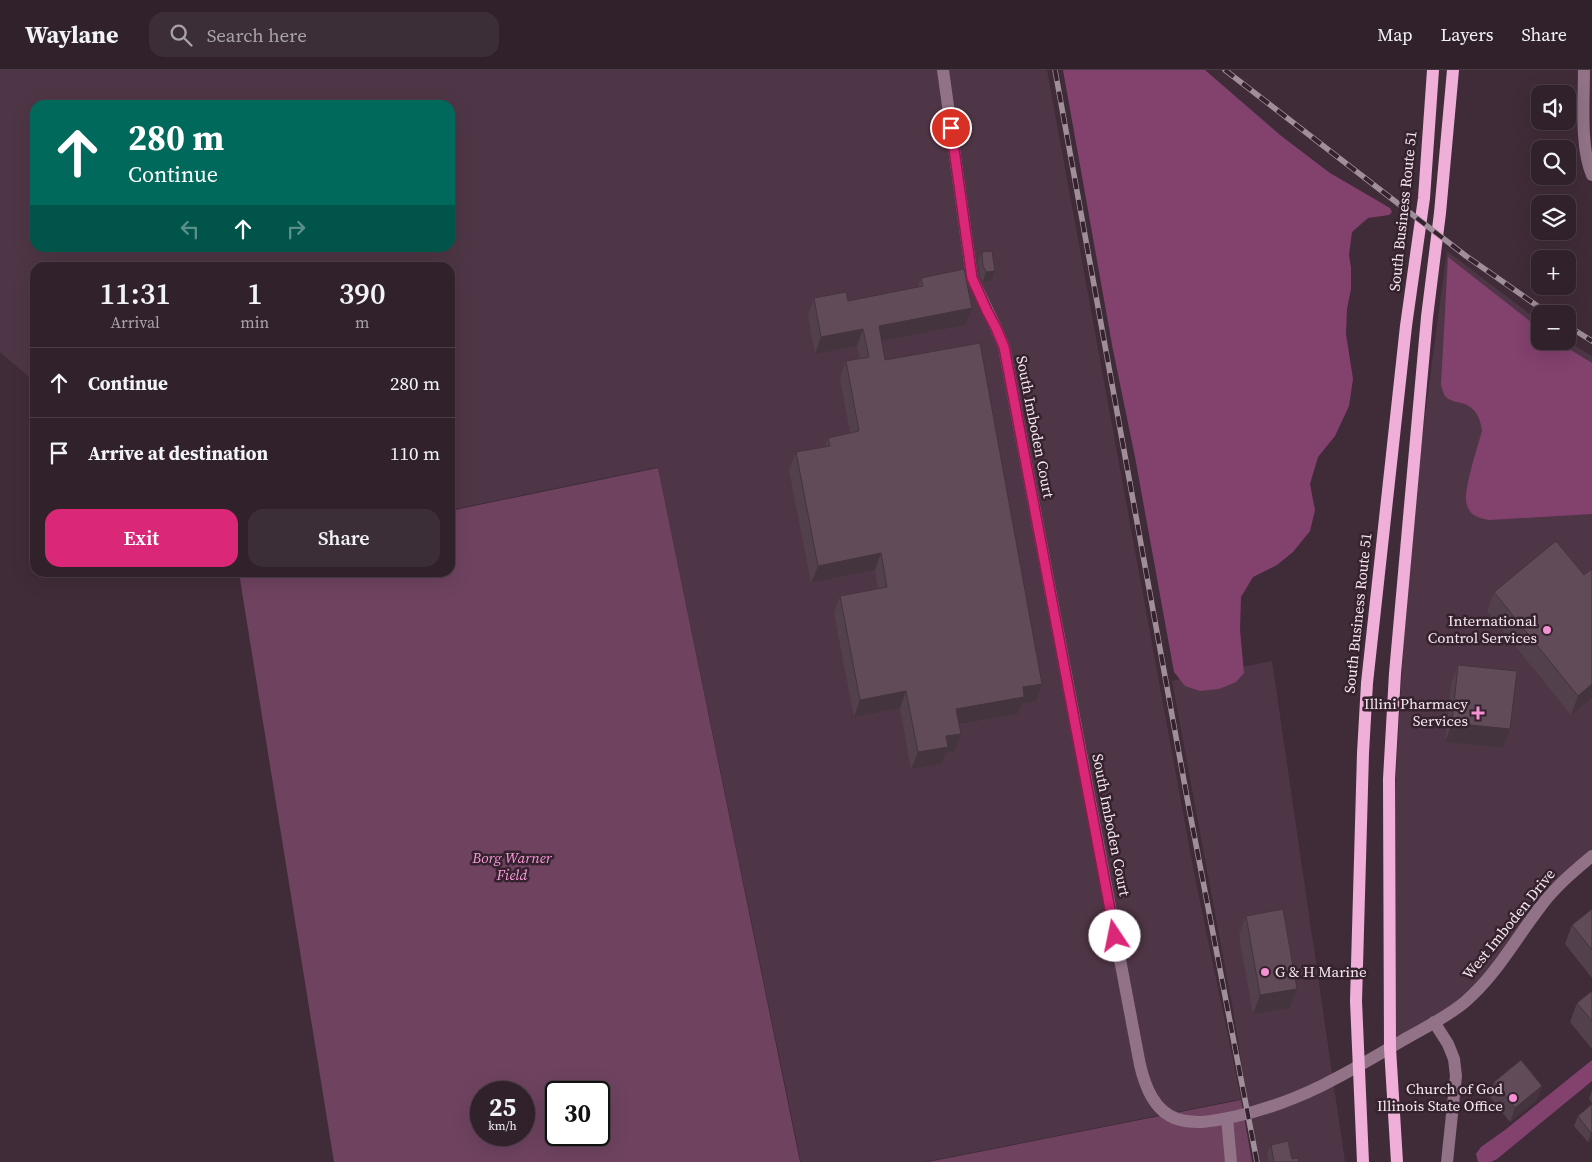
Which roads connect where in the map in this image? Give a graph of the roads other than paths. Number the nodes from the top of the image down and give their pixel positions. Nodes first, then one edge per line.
1 (943, 70) edge
2 (1433, 70) edge
3 (1453, 70) edge
4 (1584, 70) edge
5 (1592, 175) edge
6 (1592, 856) edge
7 (1434, 1022) junction
8 (1390, 1048) junction
9 (1374, 1058) joint
10 (1358, 1067) junction
11 (1227, 1118) junction
12 (1231, 1162) edge
13 (1363, 1162) edge
14 (1397, 1162) edge
15 (1447, 1162) edge

1 - 11 street, South Imboden Court
2 - 10 main road, South Business Route 51
3 - 8 main road
4 - 5 street
6 - 7 street, West Imboden Drive
7 - 8 street, West Imboden Drive
7 - 15 street
8 - 9 street, West Imboden Drive
8 - 14 main road
9 - 10 street, South Imboden Court
10 - 11 street, South Imboden Court
10 - 13 main road, South Business Route 51
11 - 12 street

